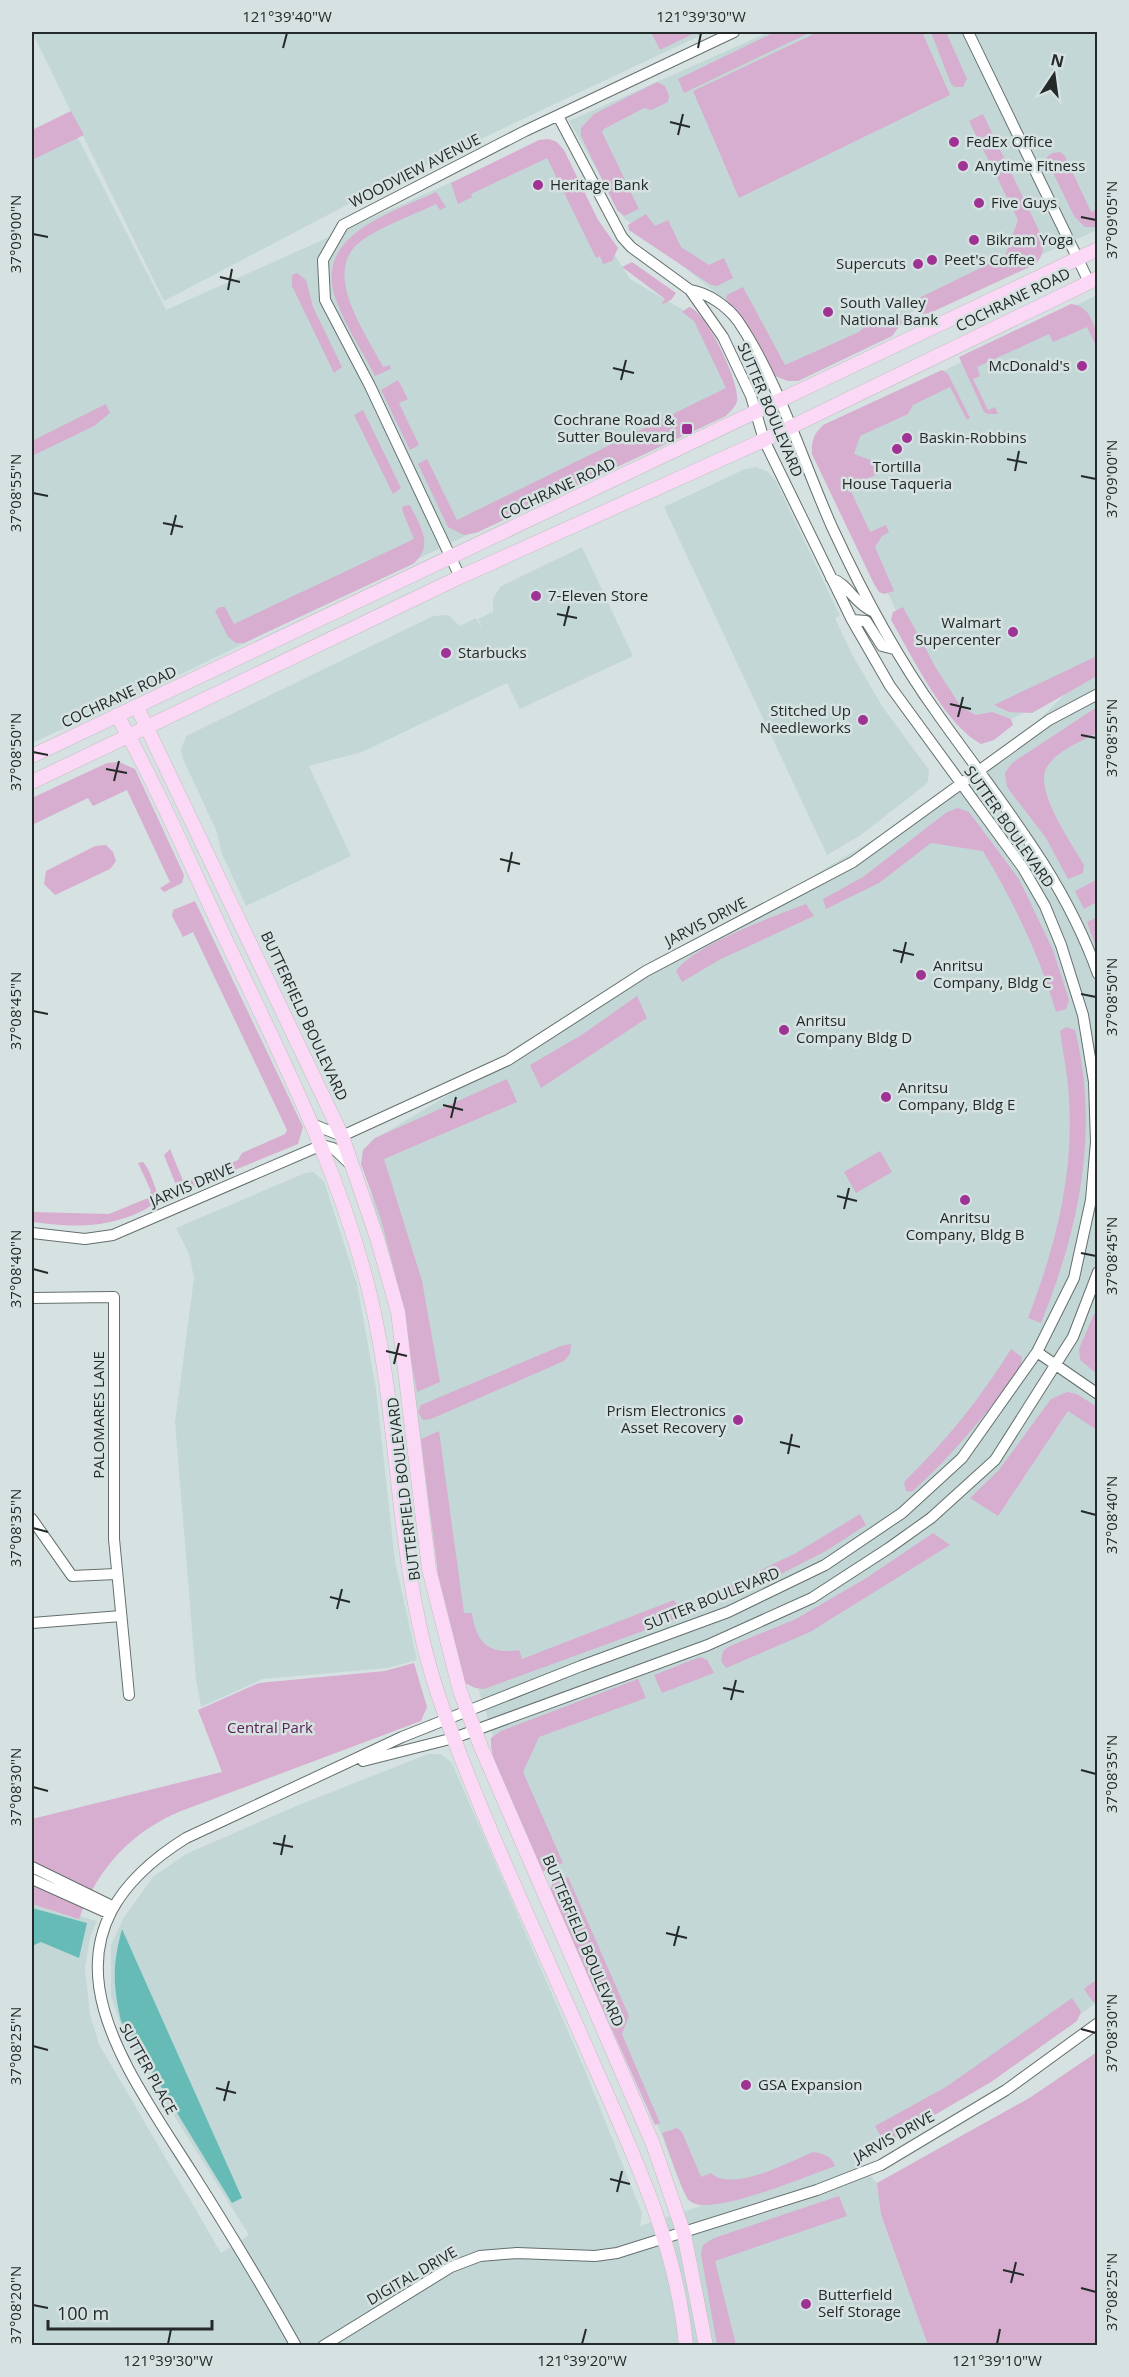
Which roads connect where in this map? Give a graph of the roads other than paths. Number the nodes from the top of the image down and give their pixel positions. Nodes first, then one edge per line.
1 (734, 32) edge
2 (968, 32) edge
3 (558, 117) junction
4 (1098, 249) edge
5 (1078, 258) junction
6 (1093, 280) edge
7 (690, 290) junction
8 (778, 402) junction
9 (756, 413) junction
10 (789, 428) junction
11 (764, 440) junction
12 (452, 557) junction
13 (460, 577) junction
14 (831, 578) junction
15 (872, 611) junction
16 (852, 620) junction
17 (894, 649) junction
18 (1098, 694) edge
19 (137, 707) junction
20 (117, 715) junction
21 (147, 727) junction
22 (128, 734) junction
23 (32, 756) edge
24 (978, 770) junction
25 (32, 782) edge
26 (959, 784) junction
27 (1098, 974) edge
28 (312, 1124) junction
29 (342, 1136) junction
30 (322, 1145) junction
31 (352, 1166) junction
32 (32, 1233) edge
33 (1098, 1272) edge
34 (32, 1298) edge
35 (1037, 1353) junction
36 (1056, 1367) junction
37 (1098, 1394) edge
38 (32, 1520) edge
39 (116, 1574) junction
40 (121, 1616) junction
41 (32, 1623) edge
42 (129, 1695) dead end
43 (467, 1711) junction
44 (446, 1718) junction
45 (474, 1730) junction
46 (453, 1738) junction
47 (345, 1765) junction
48 (32, 1867) edge
49 (32, 1879) edge
50 (112, 1910) junction
51 (1098, 2022) edge
52 (684, 2234) junction
53 (664, 2239) junction
54 (296, 2346) edge
55 (323, 2346) edge
56 (686, 2346) edge
57 (706, 2346) edge

1 - 3 street, WOODVIEW AVENUE
2 - 5 street
3 - 7 street, SUTTER BOULEVARD
3 - 12 street, WOODVIEW AVENUE
4 - 5 main road, COCHRANE ROAD
5 - 6 street
5 - 8 main road, COCHRANE ROAD
6 - 10 main road, COCHRANE ROAD
7 - 8 street, SUTTER BOULEVARD
7 - 9 street, SUTTER BOULEVARD
8 - 9 main road, COCHRANE ROAD
8 - 10 street, SUTTER BOULEVARD
9 - 11 street, SUTTER BOULEVARD
9 - 12 main road, COCHRANE ROAD
10 - 11 main road, COCHRANE ROAD
10 - 15 street, SUTTER BOULEVARD
11 - 13 main road, COCHRANE ROAD
11 - 14 street, SUTTER BOULEVARD
12 - 13 street, WOODVIEW AVENUE
12 - 19 main road, COCHRANE ROAD
13 - 21 main road, COCHRANE ROAD
14 - 15 street
14 - 16 street, SUTTER BOULEVARD
15 - 17 street, SUTTER BOULEVARD
16 - 17 street
16 - 26 street, SUTTER BOULEVARD
17 - 24 street, SUTTER BOULEVARD
18 - 24 street, JARVIS DRIVE
19 - 20 main road, COCHRANE ROAD
19 - 21 main road, BUTTERFIELD BOULEVARD
20 - 22 main road, BUTTERFIELD BOULEVARD
20 - 23 main road, COCHRANE ROAD
21 - 22 main road, COCHRANE ROAD
21 - 29 main road, BUTTERFIELD BOULEVARD
22 - 25 main road, COCHRANE ROAD
22 - 28 main road, BUTTERFIELD BOULEVARD
24 - 26 street, JARVIS DRIVE
24 - 27 street, SUTTER BOULEVARD
26 - 29 street, JARVIS DRIVE
26 - 35 street, SUTTER BOULEVARD
28 - 29 street
28 - 30 main road, BUTTERFIELD BOULEVARD
29 - 31 main road, BUTTERFIELD BOULEVARD
30 - 31 street
30 - 32 street, JARVIS DRIVE
30 - 44 main road, BUTTERFIELD BOULEVARD
31 - 43 main road, BUTTERFIELD BOULEVARD
33 - 36 street
34 - 39 street, PALOMARES LANE
35 - 36 street
35 - 43 street, SUTTER BOULEVARD
36 - 37 street
36 - 45 street
38 - 39 street
39 - 40 street, PALOMARES LANE
40 - 41 street
40 - 42 street, PALOMARES LANE
43 - 44 street, SUTTER PLACE
43 - 45 main road, BUTTERFIELD BOULEVARD
44 - 46 main road, BUTTERFIELD BOULEVARD
44 - 47 street, SUTTER PLACE
45 - 46 street, SUTTER PLACE
45 - 52 main road, BUTTERFIELD BOULEVARD
46 - 47 street, SUTTER PLACE
46 - 53 main road, BUTTERFIELD BOULEVARD
47 - 50 street, SUTTER PLACE
48 - 50 street
49 - 50 street
50 - 54 street, SUTTER PLACE
51 - 52 street, JARVIS DRIVE
52 - 53 street, JARVIS DRIVE
52 - 57 main road, BUTTERFIELD BOULEVARD
53 - 55 street, DIGITAL DRIVE
53 - 56 main road, BUTTERFIELD BOULEVARD

